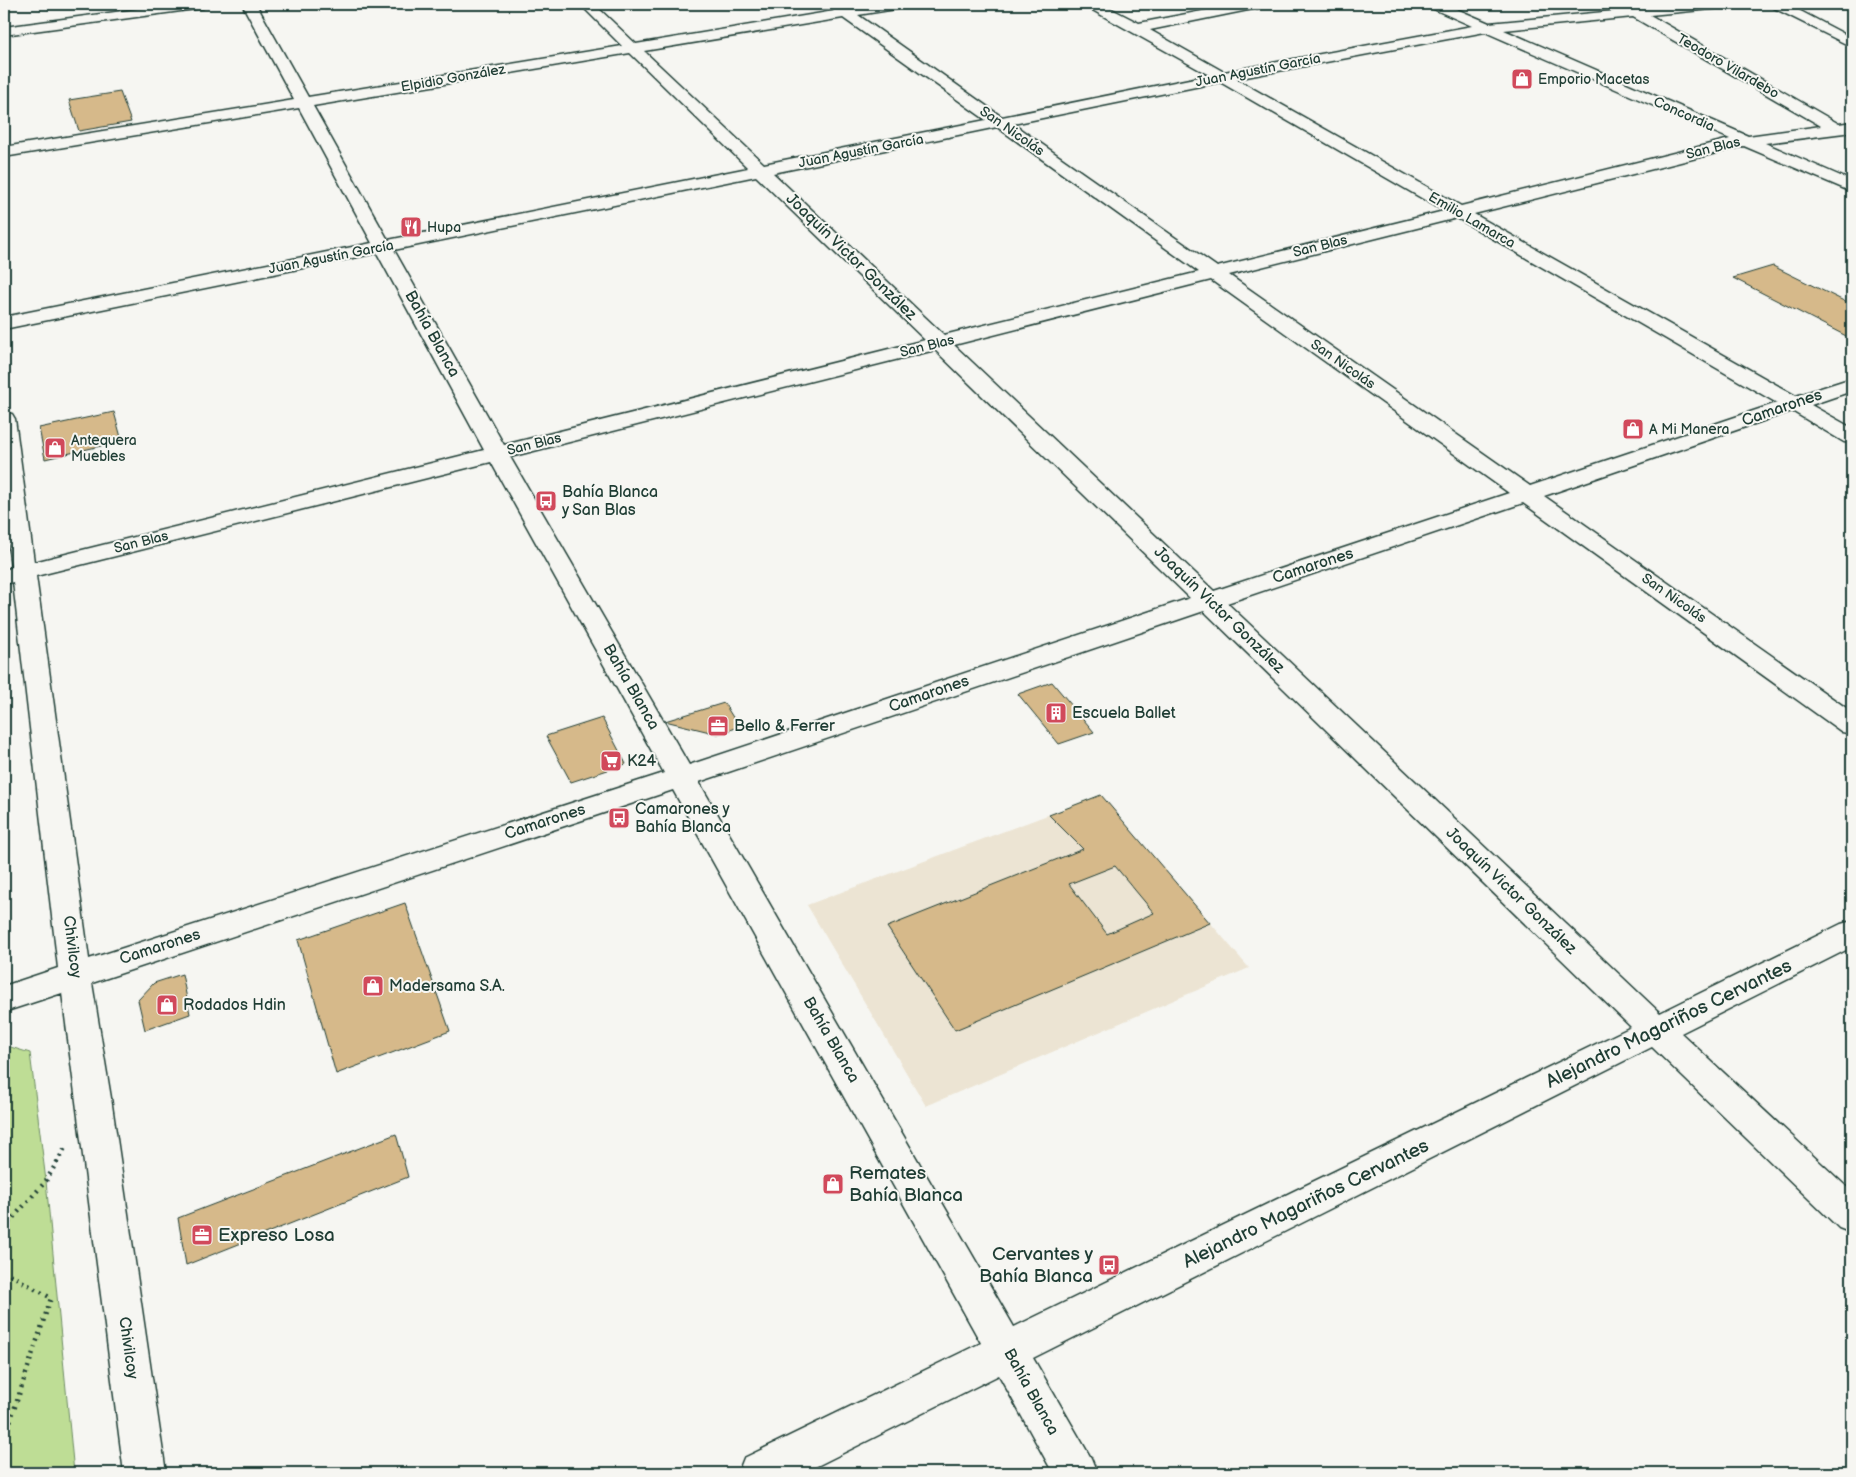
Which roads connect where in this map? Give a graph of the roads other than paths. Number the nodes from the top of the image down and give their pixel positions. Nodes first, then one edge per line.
1 (203, 4) edge
2 (249, 4) edge
3 (587, 4) edge
4 (833, 4) edge
5 (902, 4) edge
6 (1092, 4) edge
7 (1258, 4) edge
8 (1434, 4) edge
9 (1620, 4) edge
10 (1722, 4) edge
11 (1777, 4) edge
12 (1634, 12) junction
13 (847, 13) junction
14 (1488, 27) junction
15 (1137, 28) junction
16 (4, 31) edge
17 (1852, 43) edge
18 (633, 48) junction
19 (1221, 76) junction
20 (303, 103) junction
21 (1000, 122) junction
22 (1852, 127) edge
23 (1835, 128) junction
24 (1743, 141) junction
25 (4, 152) edge
26 (762, 171) junction
27 (1852, 187) edge
28 (1458, 211) junction
29 (384, 247) junction
30 (1215, 273) junction
31 (4, 323) edge
32 (940, 343) junction
33 (1852, 384) edge
34 (1793, 404) junction
35 (5, 430) edge
36 (1852, 437) edge
37 (497, 453) junction
38 (1528, 494) junction
39 (14, 574) edge
40 (1210, 600) junction
41 (1852, 725) edge
42 (682, 777) junction
43 (1852, 933) edge
44 (75, 975) junction
45 (4, 999) edge
46 (1656, 1030) junction
47 (1852, 1216) edge
48 (1008, 1351) junction
49 (145, 1473) edge
50 (759, 1473) edge
51 (1076, 1473) edge

1 - 16 street
2 - 20 street, Bahía Blanca
3 - 18 street, Joaquín Victor González
4 - 13 street, San Nicolás
5 - 13 street, Elpidio González
6 - 15 street, Emilio Lamarca
7 - 15 street
8 - 14 street, Concordia
9 - 12 street, Teodoro Vilardebo
10 - 12 street, Juan Agustín García
11 - 17 street
12 - 14 street, Juan Agustín García
12 - 23 street, Teodoro Vilardebo
13 - 18 street, Elpidio González
13 - 21 street, San Nicolás
14 - 19 street, Juan Agustín García
14 - 24 street, Concordia
15 - 19 street, Emilio Lamarca
18 - 20 street, Elpidio González
18 - 26 street, Joaquín Victor González
19 - 21 street, Juan Agustín García
19 - 28 street, Emilio Lamarca
20 - 25 street, Elpidio González
20 - 29 street, Bahía Blanca
21 - 26 street, Juan Agustín García
21 - 30 street, San Nicolás
22 - 23 street, San Blas
23 - 24 street, San Blas
24 - 27 street, Concordia
24 - 28 street, San Blas
26 - 29 street, Juan Agustín García
26 - 32 street, Joaquín Victor González
28 - 30 street, San Blas
28 - 34 street, Emilio Lamarca
29 - 31 street, Juan Agustín García
29 - 37 street, Bahía Blanca
30 - 32 street, San Blas
30 - 38 street, San Nicolás
32 - 37 street, San Blas
32 - 40 street, Joaquín Victor González
33 - 34 street, Camarones
34 - 36 street, Emilio Lamarca
34 - 38 street, Camarones
35 - 39 street, Chivilcoy
37 - 39 street, San Blas
37 - 42 street, Bahía Blanca
38 - 40 street, Camarones
38 - 41 street, San Nicolás
39 - 44 street, Chivilcoy
40 - 42 street, Camarones
40 - 46 street, Joaquín Victor González
42 - 44 street, Camarones
42 - 48 street, Bahía Blanca
43 - 46 street, Alejandro Magariños Cervantes
44 - 45 street, Camarones
44 - 49 street, Chivilcoy
46 - 47 street, Joaquín Victor González
46 - 48 street, Alejandro Magariños Cervantes
48 - 50 street, Alejandro Magariños Cervantes
48 - 51 street, Bahía Blanca

